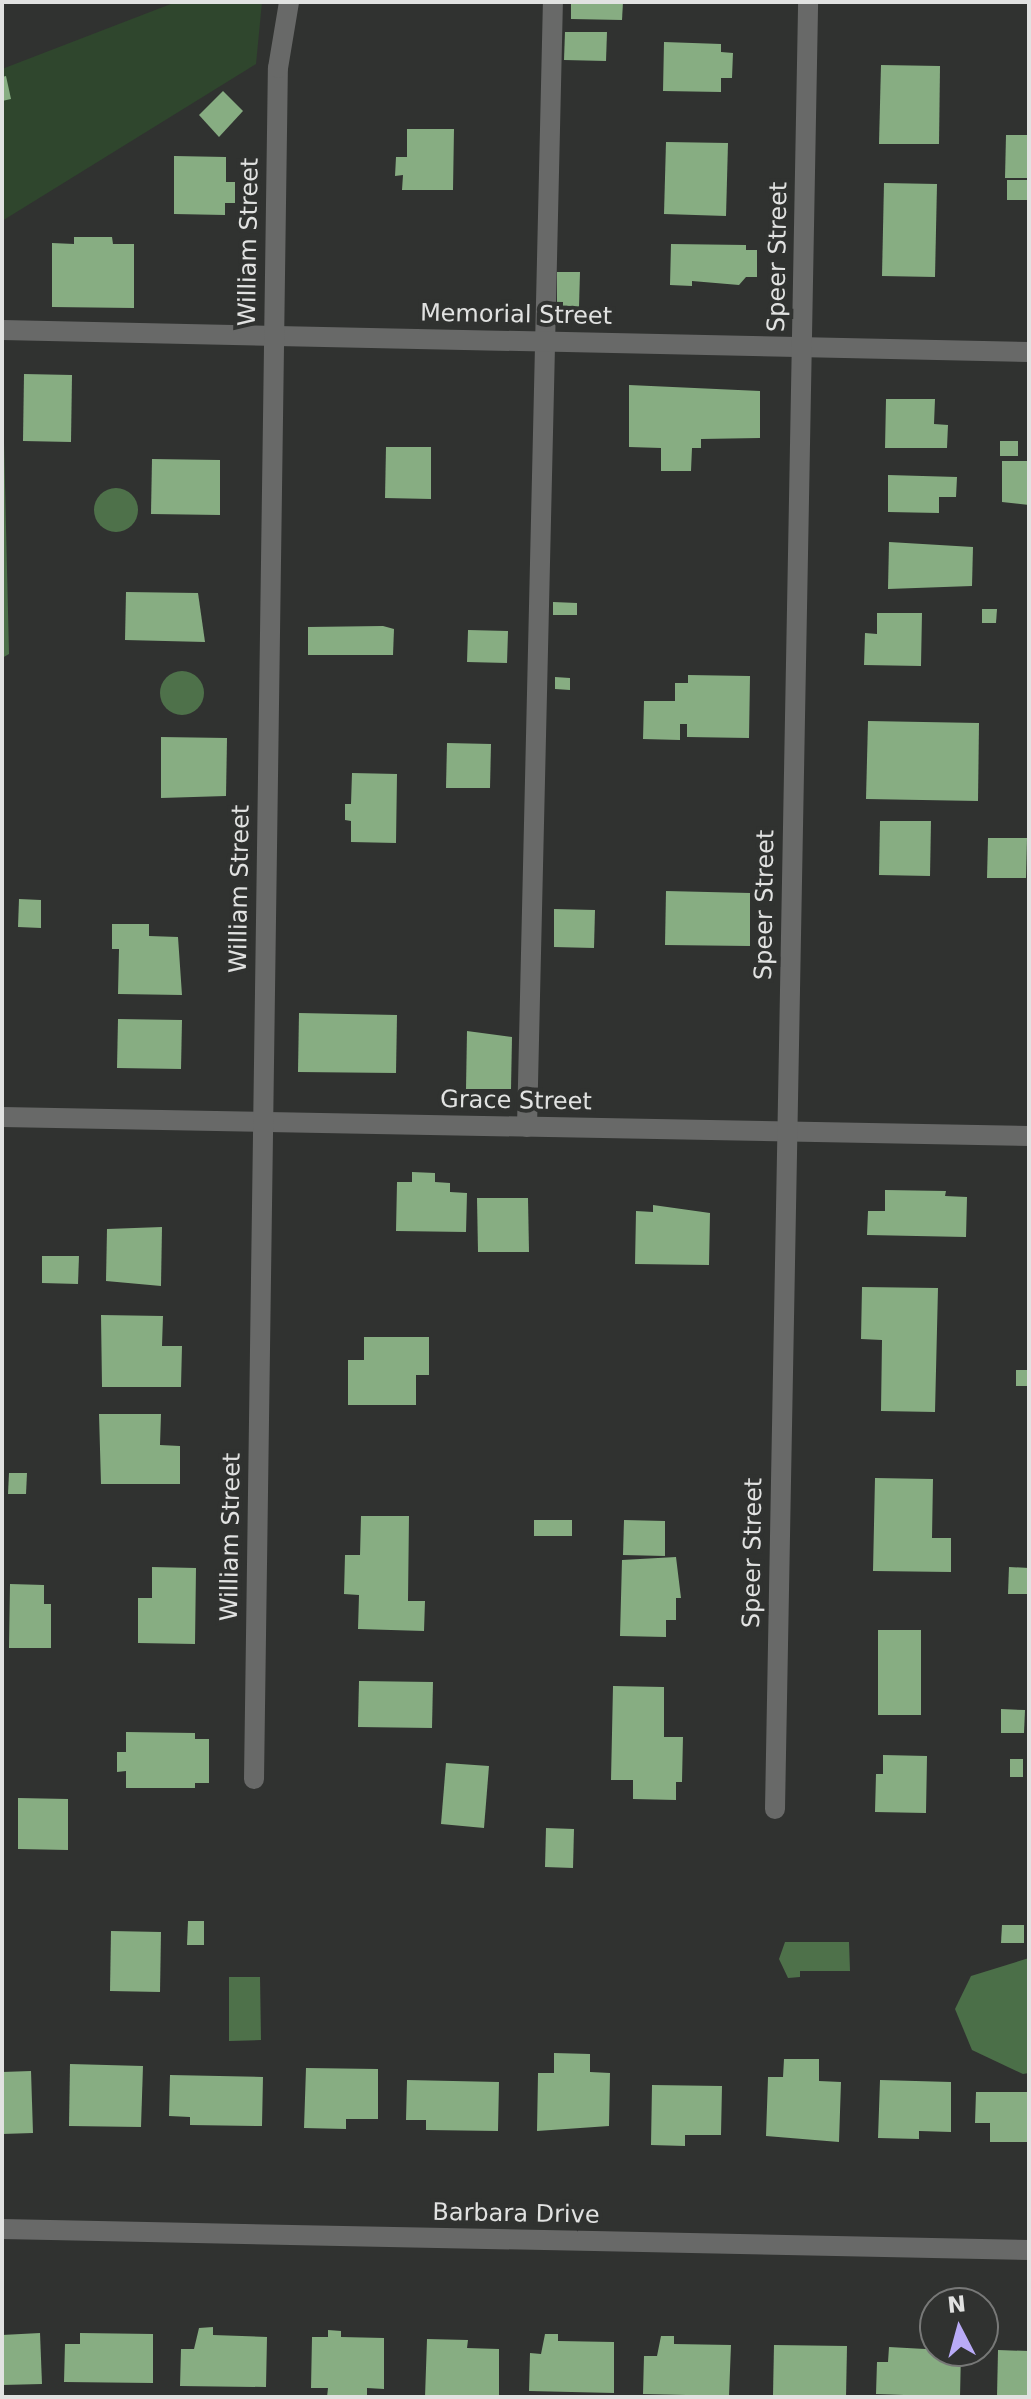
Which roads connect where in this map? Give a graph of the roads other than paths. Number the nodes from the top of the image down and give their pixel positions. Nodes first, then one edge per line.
1 (289, 2) edge
2 (553, 2) edge
3 (808, 2) edge
4 (2, 330) edge
5 (274, 335) junction
6 (545, 341) junction
7 (802, 347) junction
8 (1029, 352) edge
9 (2, 1117) edge
10 (262, 1122) junction
11 (527, 1127) junction
12 (787, 1132) junction
13 (1029, 1136) edge
14 (254, 1779) dead end
15 (775, 1809) dead end
16 (2, 2229) edge
17 (1029, 2250) edge

1 - 5 street, William Street
2 - 6 street
3 - 7 street, Speer Street
4 - 5 street, Memorial Street
5 - 6 street, Memorial Street
5 - 10 street, William Street
6 - 7 street, Memorial Street
6 - 11 street
7 - 8 street, Memorial Street
7 - 12 street, Speer Street
9 - 10 street, Grace Street
10 - 11 street, Grace Street
10 - 14 street, William Street
11 - 12 street, Grace Street
12 - 13 street, Grace Street
12 - 15 street, Speer Street
16 - 17 street, Barbara Drive

